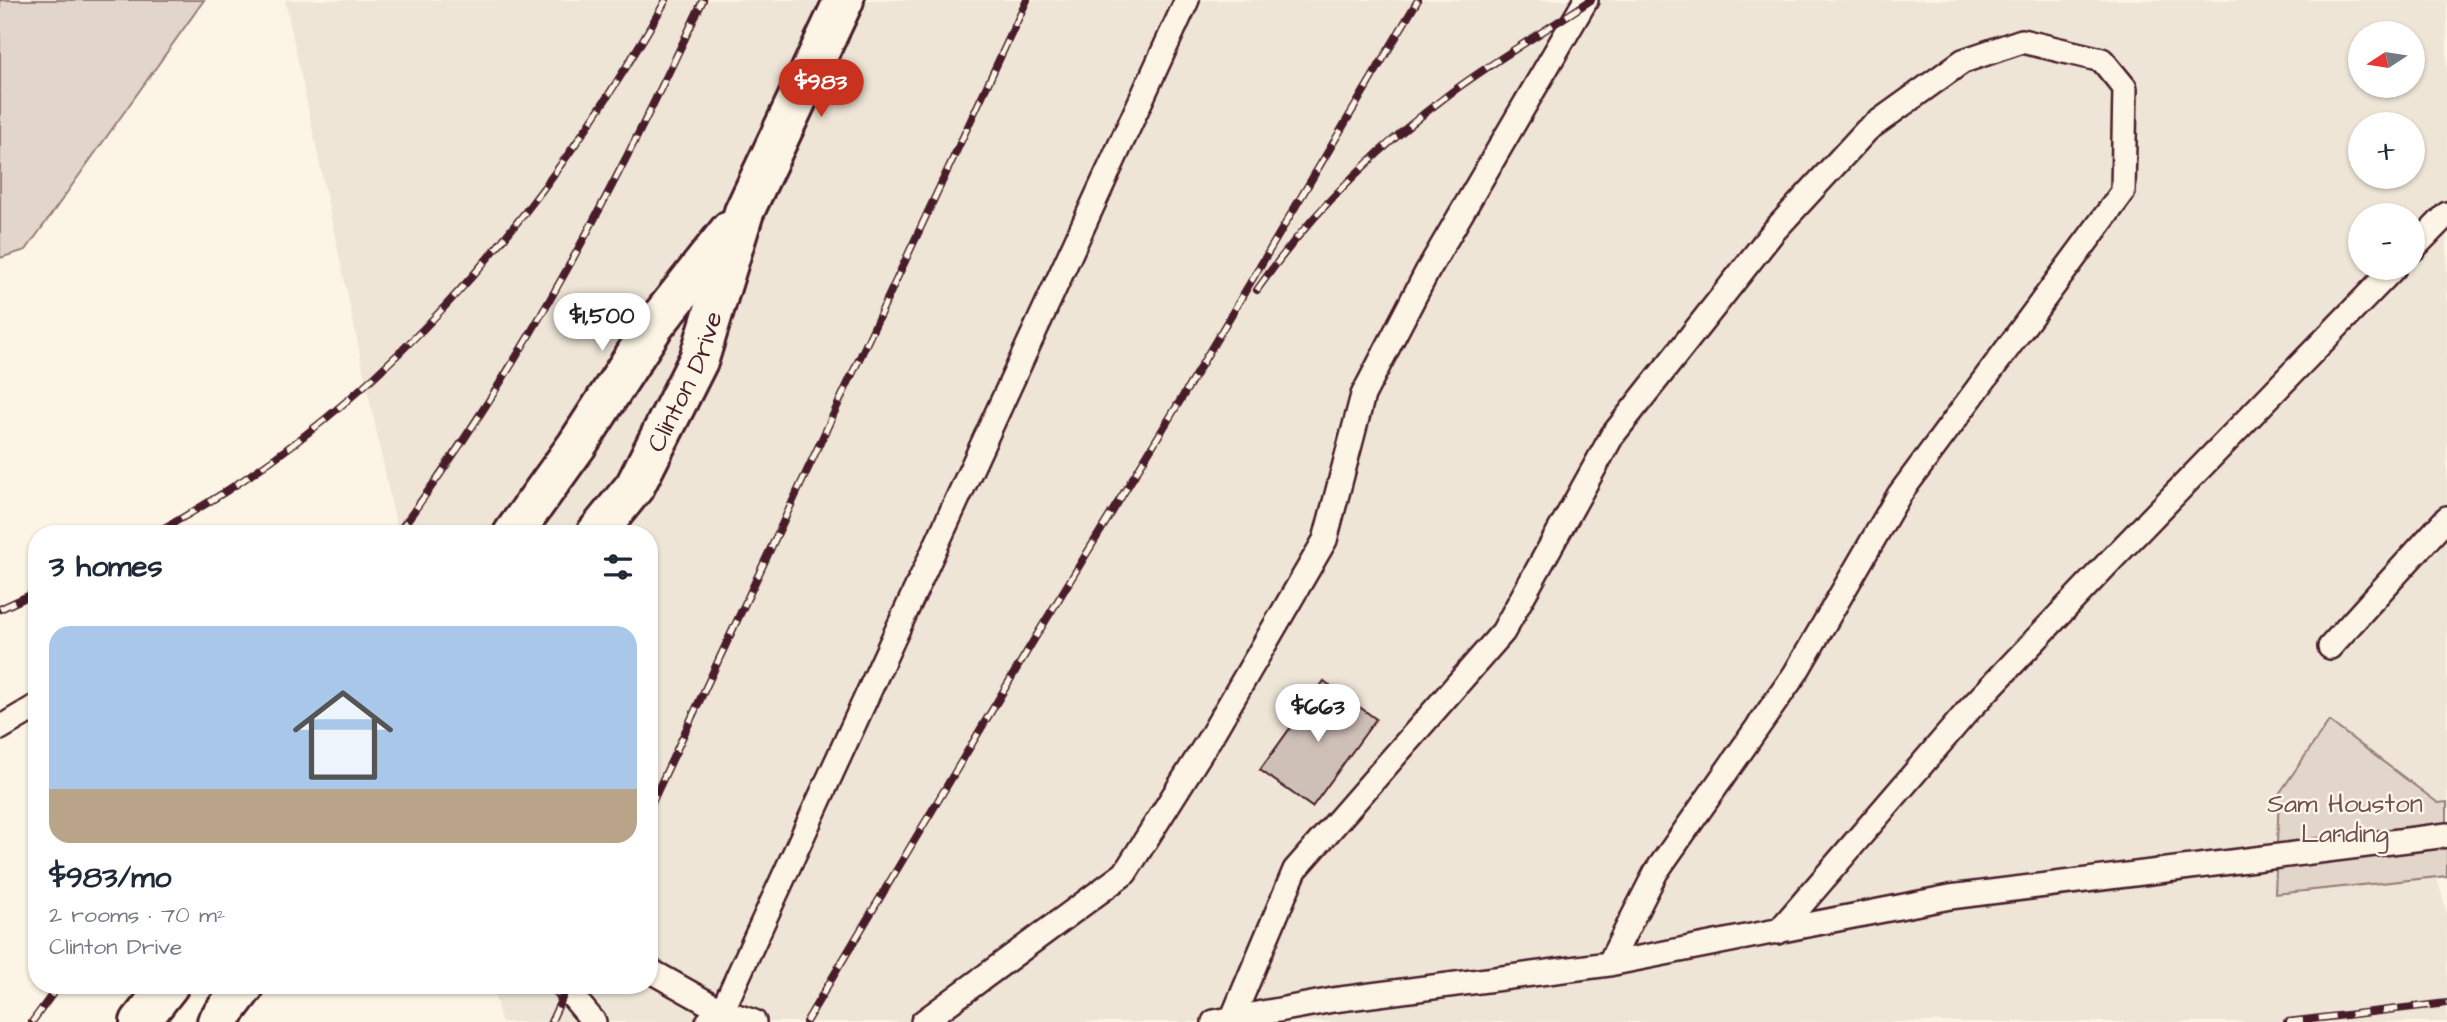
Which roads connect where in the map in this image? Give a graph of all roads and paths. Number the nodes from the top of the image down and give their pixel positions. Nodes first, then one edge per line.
1 (844, 0) edge
2 (1187, 0) edge
3 (1586, 0) edge
4 (744, 212) junction
5 (2447, 214) edge
6 (2425, 237) edge
7 (2383, 280) edge
8 (2447, 518) edge
9 (519, 525) edge
10 (603, 525) edge
11 (2330, 647) dead end
12 (28, 711) edge
13 (0, 728) edge
14 (2447, 835) edge
15 (1778, 932) junction
16 (1609, 964) junction
17 (658, 976) edge
18 (162, 994) edge
19 (238, 994) edge
20 (571, 994) edge
21 (715, 1017) edge
22 (1223, 1020) edge
23 (140, 1022) edge
24 (217, 1022) edge
25 (594, 1022) edge
26 (754, 1022) edge
27 (923, 1022) edge

1 - 4 main road, Clinton Drive
2 - 21 lane
3 - 27 lane
4 - 9 main road, Clinton Drive
4 - 10 main road, Clinton Drive
5 - 6 lane
7 - 15 lane
8 - 11 lane
12 - 13 lane
14 - 15 lane
15 - 16 lane
16 - 22 lane
16 - 22 lane
17 - 21 lane
18 - 23 main road
19 - 24 main road
20 - 25 lane
21 - 26 lane

